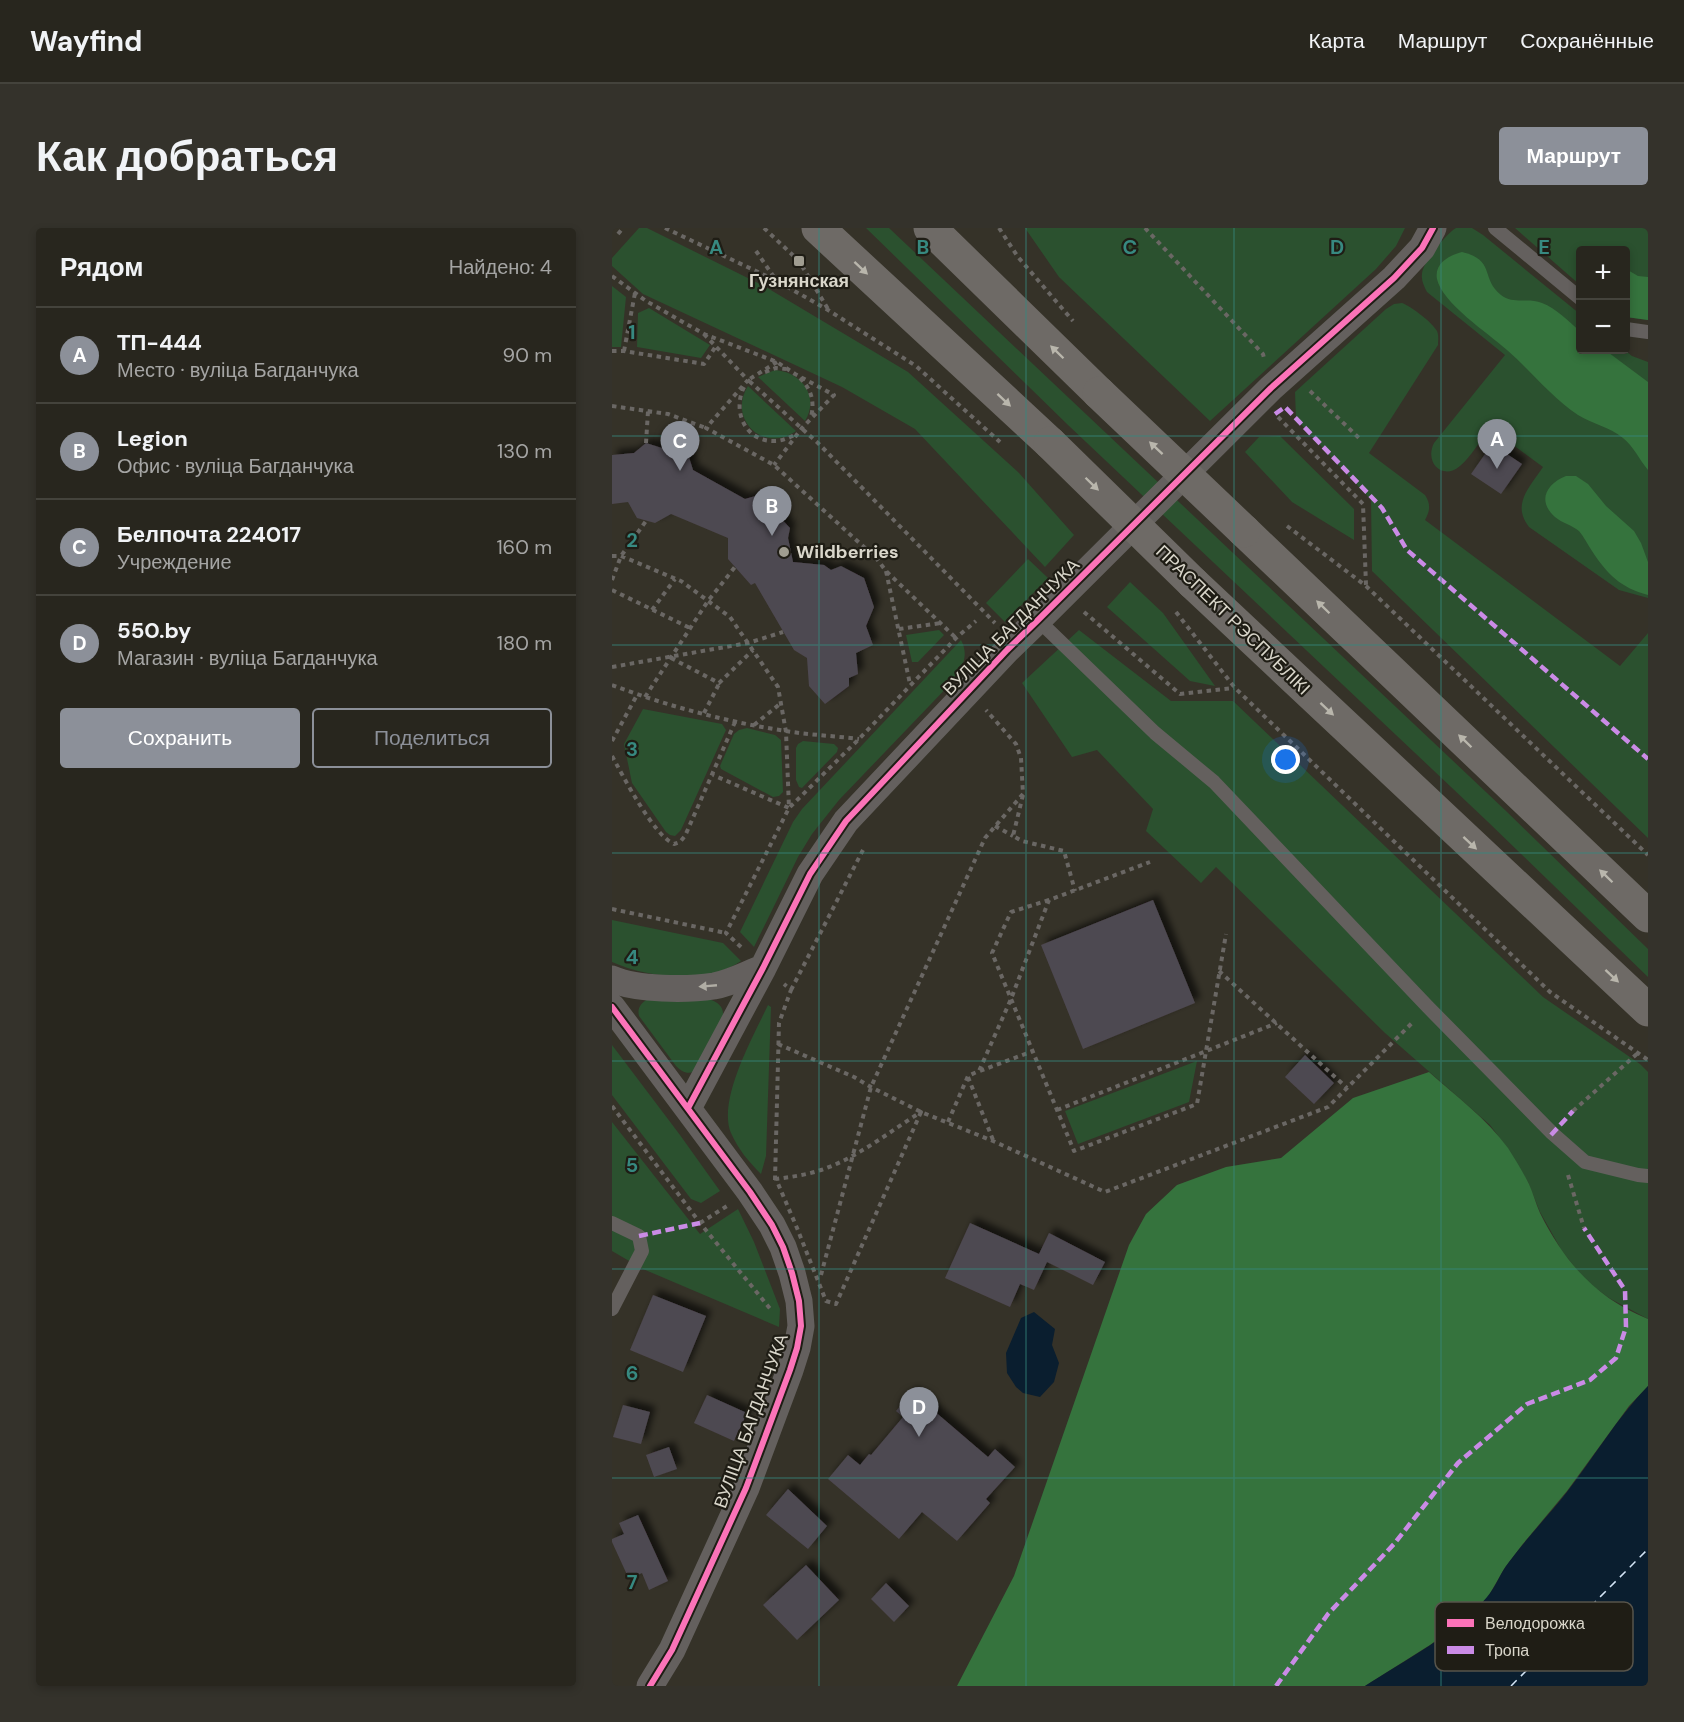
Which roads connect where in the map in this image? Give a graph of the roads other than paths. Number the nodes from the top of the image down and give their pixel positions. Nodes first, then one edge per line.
1 (818, 228) edge
2 (930, 228) edge
3 (1432, 228) edge
4 (1495, 228) edge
5 (1576, 295) edge
6 (1630, 330) edge
7 (1648, 332) edge
8 (1045, 628) junction
9 (1648, 916) edge
10 (763, 967) junction
11 (612, 979) edge
12 (612, 1007) edge
13 (1648, 1010) edge
14 (688, 1108) junction
15 (1648, 1176) edge
16 (612, 1223) edge
17 (612, 1309) edge
18 (650, 1686) edge

1 -> 13 highway, ПРАСПЕКТ РЭСПУБЛІКІ, bridge
9 -> 2 highway, bridge
3 - 8 street, ВУЛІЦА БАГДАНЧУКА
4 - 5 lane
6 - 7 lane
8 - 10 street, ВУЛІЦА БАГДАНЧУКА
8 - 15 lane
10 -> 11 street
10 - 14 street, ВУЛІЦА БАГДАНЧУКА
12 - 14 street, ВУЛІЦА БАГДАНЧУКА
14 - 18 street, ВУЛІЦА БАГДАНЧУКА
16 - 17 lane

